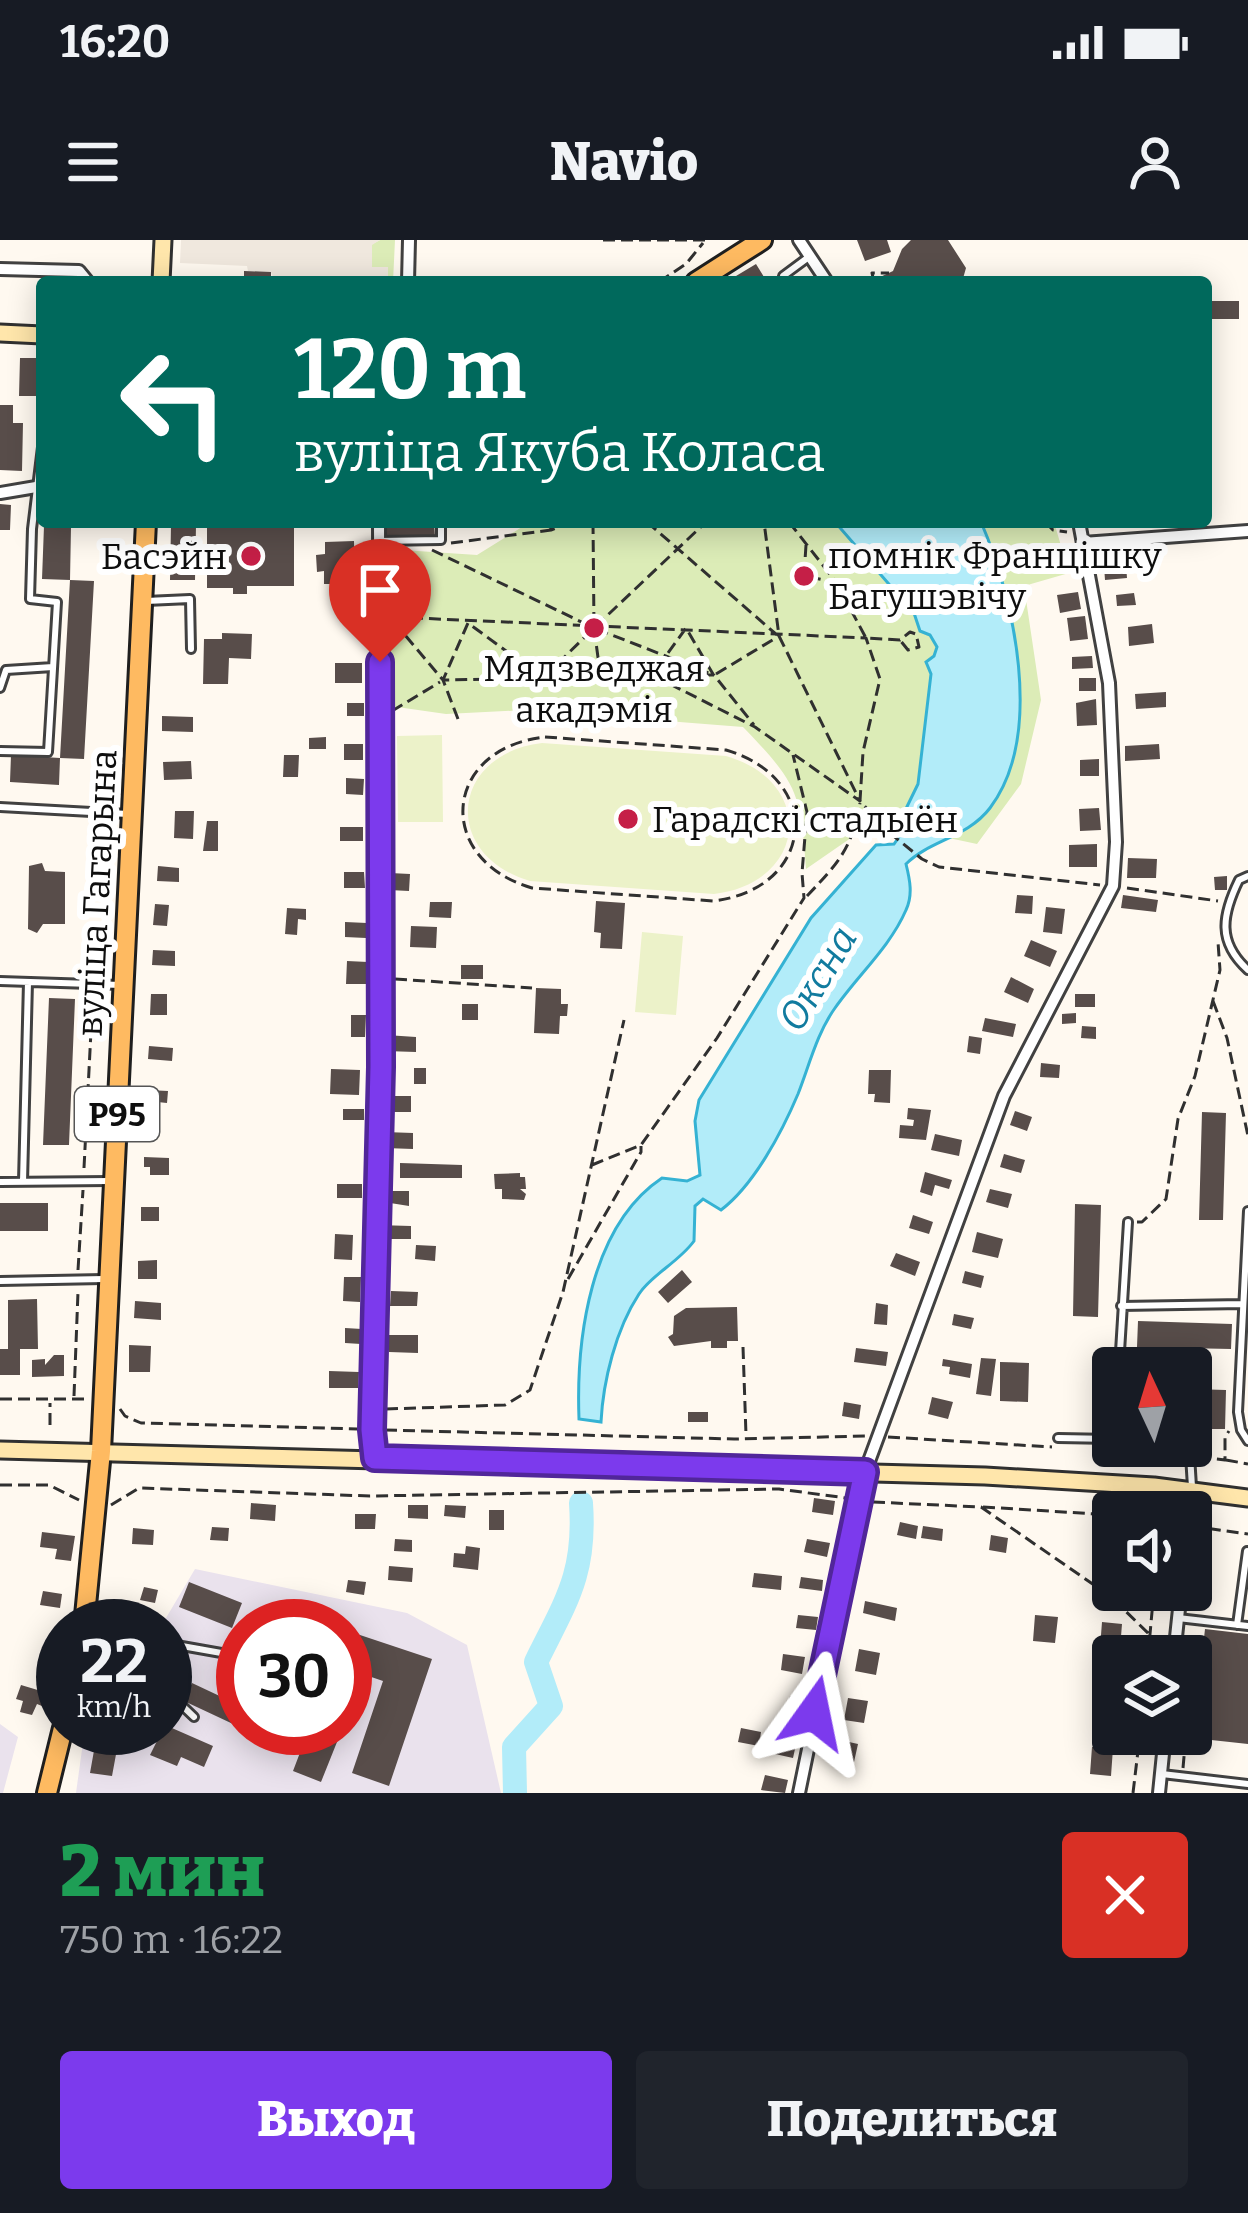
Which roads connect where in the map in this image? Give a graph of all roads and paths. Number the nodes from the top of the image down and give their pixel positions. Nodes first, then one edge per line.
1 (163, 240) edge
2 (409, 240) edge
3 (603, 240) edge
4 (762, 240) edge
5 (800, 240) edge
6 (617, 241) edge
7 (702, 241) edge
8 (810, 256) junction
9 (0, 269) edge
10 (889, 273) dead end
11 (83, 276) edge
12 (161, 276) edge
13 (408, 276) edge
14 (668, 276) edge
15 (705, 276) edge
16 (783, 276) edge
17 (823, 276) edge
18 (873, 276) edge
19 (0, 333) edge
20 (36, 335) edge
21 (36, 488) edge
22 (0, 493) edge
23 (36, 525) edge
24 (146, 528) edge
25 (379, 528) edge
26 (441, 528) edge
27 (556, 528) edge
28 (593, 528) edge
29 (654, 528) edge
30 (700, 528) edge
31 (765, 528) edge
32 (795, 528) edge
33 (1051, 528) edge
34 (1080, 528) edge
35 (550, 530) joint
36 (1248, 531) edge
37 (379, 542) junction
38 (806, 543) junction
39 (1083, 543) junction
40 (679, 548) junction
41 (836, 582) junction
42 (142, 601) junction
43 (388, 605) dead end
44 (393, 619) junction
45 (468, 623) junction
46 (582, 625) junction
47 (598, 626) junction
48 (686, 628) junction
49 (587, 635) junction
50 (779, 636) junction
51 (595, 637) junction
52 (866, 638) junction
53 (900, 640) dead end
54 (190, 649) dead end
55 (666, 656) junction
56 (53, 667) junction
57 (600, 674) junction
58 (652, 674) junction
59 (714, 675) junction
60 (543, 678) junction
61 (443, 680) junction
62 (0, 688) edge
63 (391, 712) dead end
64 (458, 719) dead end
65 (755, 727) junction
66 (0, 750) edge
67 (793, 753) junction
68 (860, 801) junction
69 (0, 807) edge
70 (133, 815) junction
71 (1248, 876) edge
72 (1113, 886) junction
73 (804, 898) junction
74 (713, 901) joint
75 (1226, 906) junction
76 (1216, 922) dead end
77 (1248, 970) edge
78 (381, 978) junction
79 (0, 981) edge
80 (28, 982) junction
81 (124, 985) junction
82 (532, 988) dead end
83 (1212, 1000) junction
84 (623, 1020) dead end
85 (1248, 1136) edge
86 (640, 1145) junction
87 (591, 1166) junction
88 (114, 1181) junction
89 (0, 1182) edge
90 (22, 1182) junction
91 (1248, 1211) edge
92 (1128, 1222) joint
93 (110, 1279) junction
94 (0, 1281) edge
95 (564, 1287) junction
96 (1243, 1304) junction
97 (1120, 1306) junction
98 (1245, 1333) edge
99 (743, 1347) dead end
100 (1119, 1347) edge
101 (0, 1399) edge
102 (50, 1400) junction
103 (104, 1400) junction
104 (373, 1409) junction
105 (1238, 1412) junction
106 (50, 1425) dead end
107 (372, 1430) junction
108 (878, 1436) junction
109 (746, 1438) junction
110 (1092, 1440) edge
111 (1248, 1441) edge
112 (1059, 1443) joint
113 (0, 1450) edge
114 (101, 1451) junction
115 (375, 1458) junction
116 (1212, 1458) edge
117 (1226, 1460) junction
118 (1248, 1464) edge
119 (1191, 1467) edge
120 (865, 1472) junction
121 (49, 1476) dead end
122 (140, 1480) dead end
123 (0, 1485) edge
124 (50, 1485) junction
125 (139, 1488) junction
126 (1192, 1490) junction
127 (1248, 1498) edge
128 (859, 1500) junction
129 (98, 1504) junction
130 (981, 1507) junction
131 (1092, 1513) edge
132 (1212, 1529) edge
133 (1248, 1534) edge
134 (1247, 1551) edge
135 (86, 1599) edge
136 (1152, 1611) edge
137 (1179, 1611) edge
138 (1199, 1611) edge
139 (1178, 1618) junction
140 (1198, 1621) junction
141 (1237, 1625) junction
142 (1248, 1626) edge
143 (1150, 1635) joint
144 (1176, 1635) edge
145 (1196, 1635) edge
146 (56, 1755) edge
147 (1138, 1755) edge
148 (1163, 1755) edge
149 (1184, 1755) edge
150 (1161, 1774) junction
151 (1182, 1776) junction
152 (1248, 1784) edge
153 (47, 1793) edge
154 (799, 1793) edge
155 (1133, 1793) edge
156 (1159, 1793) edge

1 - 12 main road
2 - 13 street
3 - 6 path
4 - 15 main road
5 - 8 street
6 - 7 path
7 - 14 path
8 - 16 lane
8 - 17 street
9 - 11 street
10 - 18 path
19 - 20 main road
21 - 22 street
23 - 56 lane
24 - 42 main road, вуліца Гагарына / Р95
25 - 37 street
26 - 37 lane
27 - 35 path
28 - 47 path
29 - 40 path
30 - 40 path
31 - 50 path
32 - 38 path
33 - 39 path
34 - 39 street
35 - 46 path
36 - 39 street
37 - 78 street
38 - 41 path
38 - 41 path
39 - 72 street
40 - 47 path
40 - 50 path
41 - 52 path
42 - 54 lane
42 - 70 main road, вуліца Гагарына / Р95
43 - 44 path
44 - 45 path
44 - 61 path
45 - 46 path
45 - 60 path
45 - 61 path
46 - 47 path
46 - 49 path
47 - 48 path
47 - 49 path
47 - 51 path
47 - 55 path
48 - 50 path
48 - 55 path
48 - 59 path
49 - 51 path
49 - 60 path
50 - 52 path
50 - 59 path
50 - 68 path
51 - 57 path
52 - 53 path
52 - 68 path
55 - 58 path
55 - 59 path
56 - 62 lane
56 - 66 lane
57 - 58 path
57 - 60 path
58 - 59 path
58 - 65 path
59 - 65 path
60 - 61 path
61 - 63 path
61 - 64 path
65 - 67 path
67 - 68 path
67 - 73 path
68 - 72 path
68 - 73 path
69 - 70 lane
70 - 81 main road, вуліца Гагарына / Р95
71 - 75 lane
72 - 75 path
72 - 108 street
73 - 86 path
74 - 74 path
75 - 77 lane
76 - 83 path
78 - 82 path
78 - 104 street
79 - 80 lane
80 - 81 lane
80 - 90 lane
81 - 88 main road, вуліца Гагарына / Р95
83 - 85 path
83 - 92 path
84 - 87 path
86 - 87 path
86 - 95 path
87 - 95 path
88 - 90 lane
88 - 93 main road, вуліца Гагарына / Р95
89 - 90 lane
91 - 96 lane
92 - 97 lane
93 - 94 lane
93 - 103 main road, вуліца Гагарына / Р95
95 - 104 path
96 - 97 lane
96 - 98 lane
97 - 100 lane
98 - 105 lane
99 - 109 path
101 - 102 path
102 - 103 path
102 - 106 path
103 - 107 path
103 - 114 main road, вуліца Гагарына / Р95
104 - 107 street
105 - 111 lane
105 - 117 path
107 - 109 path
107 - 115 street
108 - 109 path
108 - 112 path
108 - 120 street
110 - 112 lane
113 - 114 main road
114 - 115 main road
114 - 129 main road, вуліца Гагарына / Р95
115 - 120 main road
116 - 117 path
117 - 118 path
119 - 126 lane
120 - 126 main road
120 - 128 street
121 - 124 path
122 - 125 path
123 - 124 path
124 - 129 path
125 - 128 path
125 - 129 path
126 - 127 main road
128 - 130 path
128 - 154 street
129 - 135 main road, вуліца Гагарына / Р95
130 - 131 path
130 - 143 path
132 - 133 path
134 - 141 lane
136 - 143 path
137 - 139 street
138 - 140 path
139 - 140 lane
139 - 144 street
140 - 141 lane
140 - 145 path
141 - 142 lane
146 - 153 main road
147 - 155 path
148 - 150 street
149 - 151 path
150 - 151 lane
150 - 156 street
151 - 152 lane

